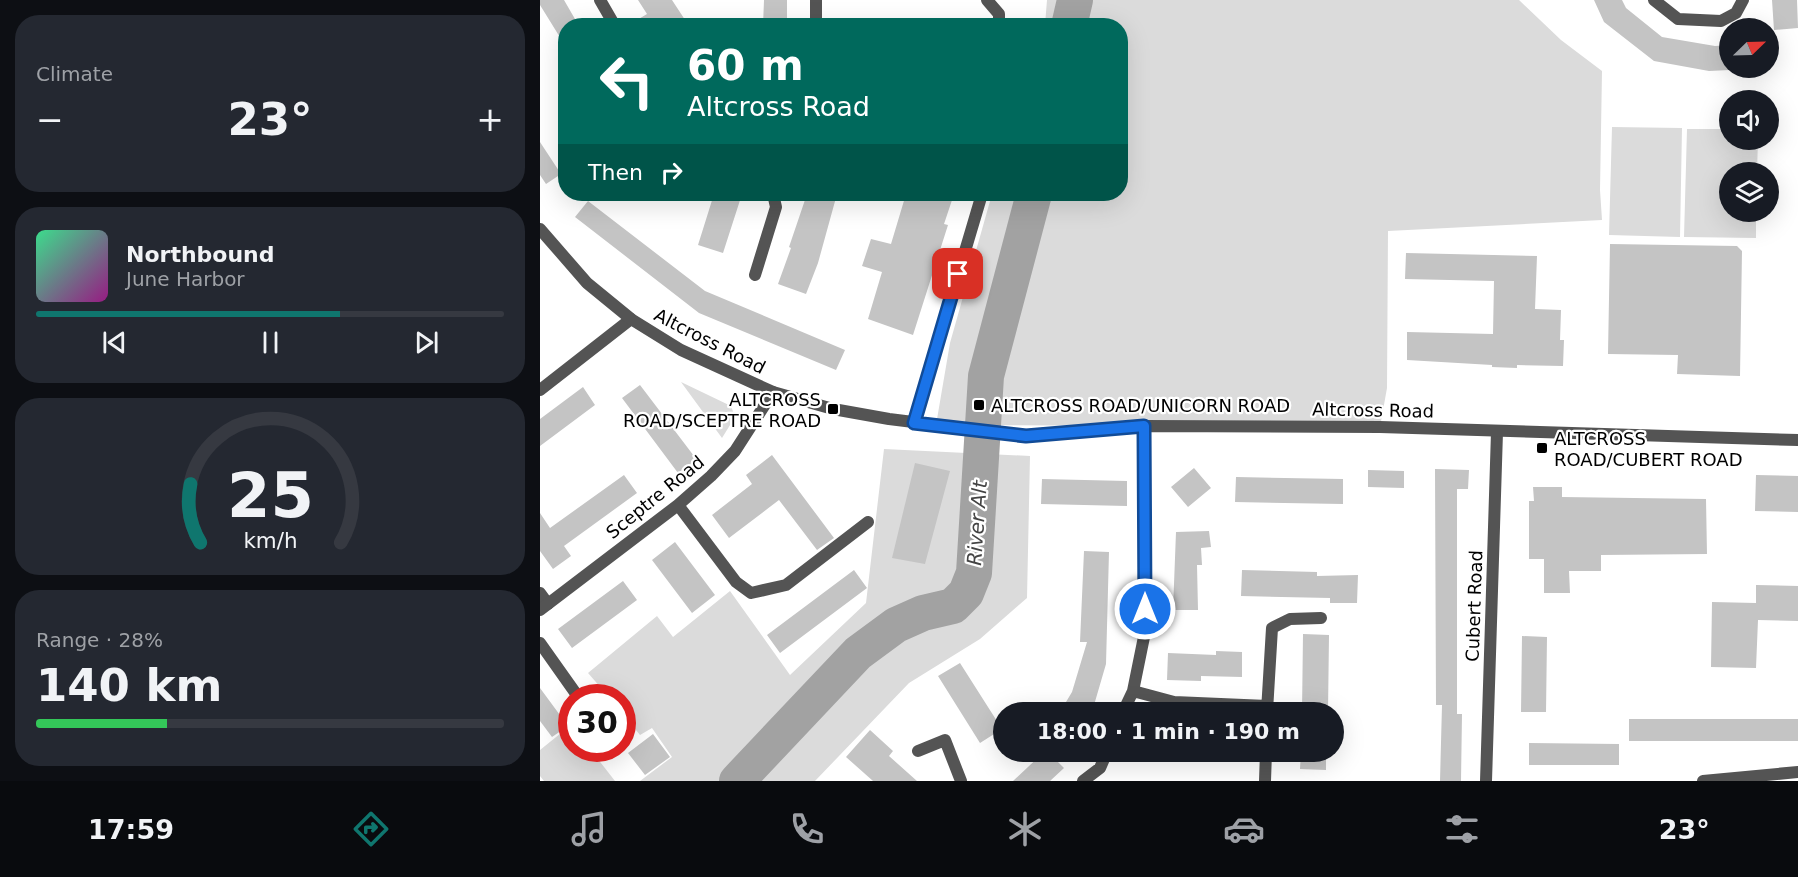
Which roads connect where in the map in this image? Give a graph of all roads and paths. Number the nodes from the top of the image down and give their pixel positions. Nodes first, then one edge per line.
1 (600, 0) edge
2 (816, 0) edge
3 (987, 0) edge
4 (1654, 0) edge
5 (1743, 0) edge
6 (610, 18) edge
7 (816, 18) edge
8 (999, 18) edge
9 (775, 201) edge
10 (980, 201) edge
11 (540, 229) edge
12 (755, 275) dead end
13 (631, 319) junction
14 (540, 390) edge
15 (773, 392) junction
16 (915, 423) junction
17 (1144, 426) junction
18 (1497, 432) junction
19 (1798, 440) edge
20 (678, 504) junction
21 (868, 522) dead end
22 (540, 593) edge
23 (544, 607) edge
24 (1321, 618) dead end
25 (540, 643) edge
26 (569, 684) edge
27 (1133, 691) junction
28 (1128, 702) edge
29 (1174, 702) edge
30 (1267, 702) edge
31 (918, 751) dead end
32 (1103, 762) edge
33 (1266, 762) edge
34 (1798, 772) edge
35 (962, 781) edge
36 (1083, 781) edge
37 (1265, 781) edge
38 (1486, 781) edge
39 (1703, 781) edge

1 - 6 street
2 - 7 street
3 - 8 street
4 - 5 street
9 - 12 street
10 - 16 street
11 - 13 street, Altcross Road
13 - 14 street
13 - 15 street, Altcross Road
15 - 16 street, Altcross Road
15 - 20 street, Sceptre Road
16 - 17 street, Altcross Road
17 - 18 street, Altcross Road
17 - 27 street
18 - 19 street, Altcross Road
18 - 38 street, Cubert Road
20 - 21 street
20 - 23 street, Sceptre Road
22 - 23 street
24 - 30 street
25 - 26 street
27 - 28 street
27 - 29 street
31 - 35 street
32 - 36 street
33 - 37 street
34 - 39 street

